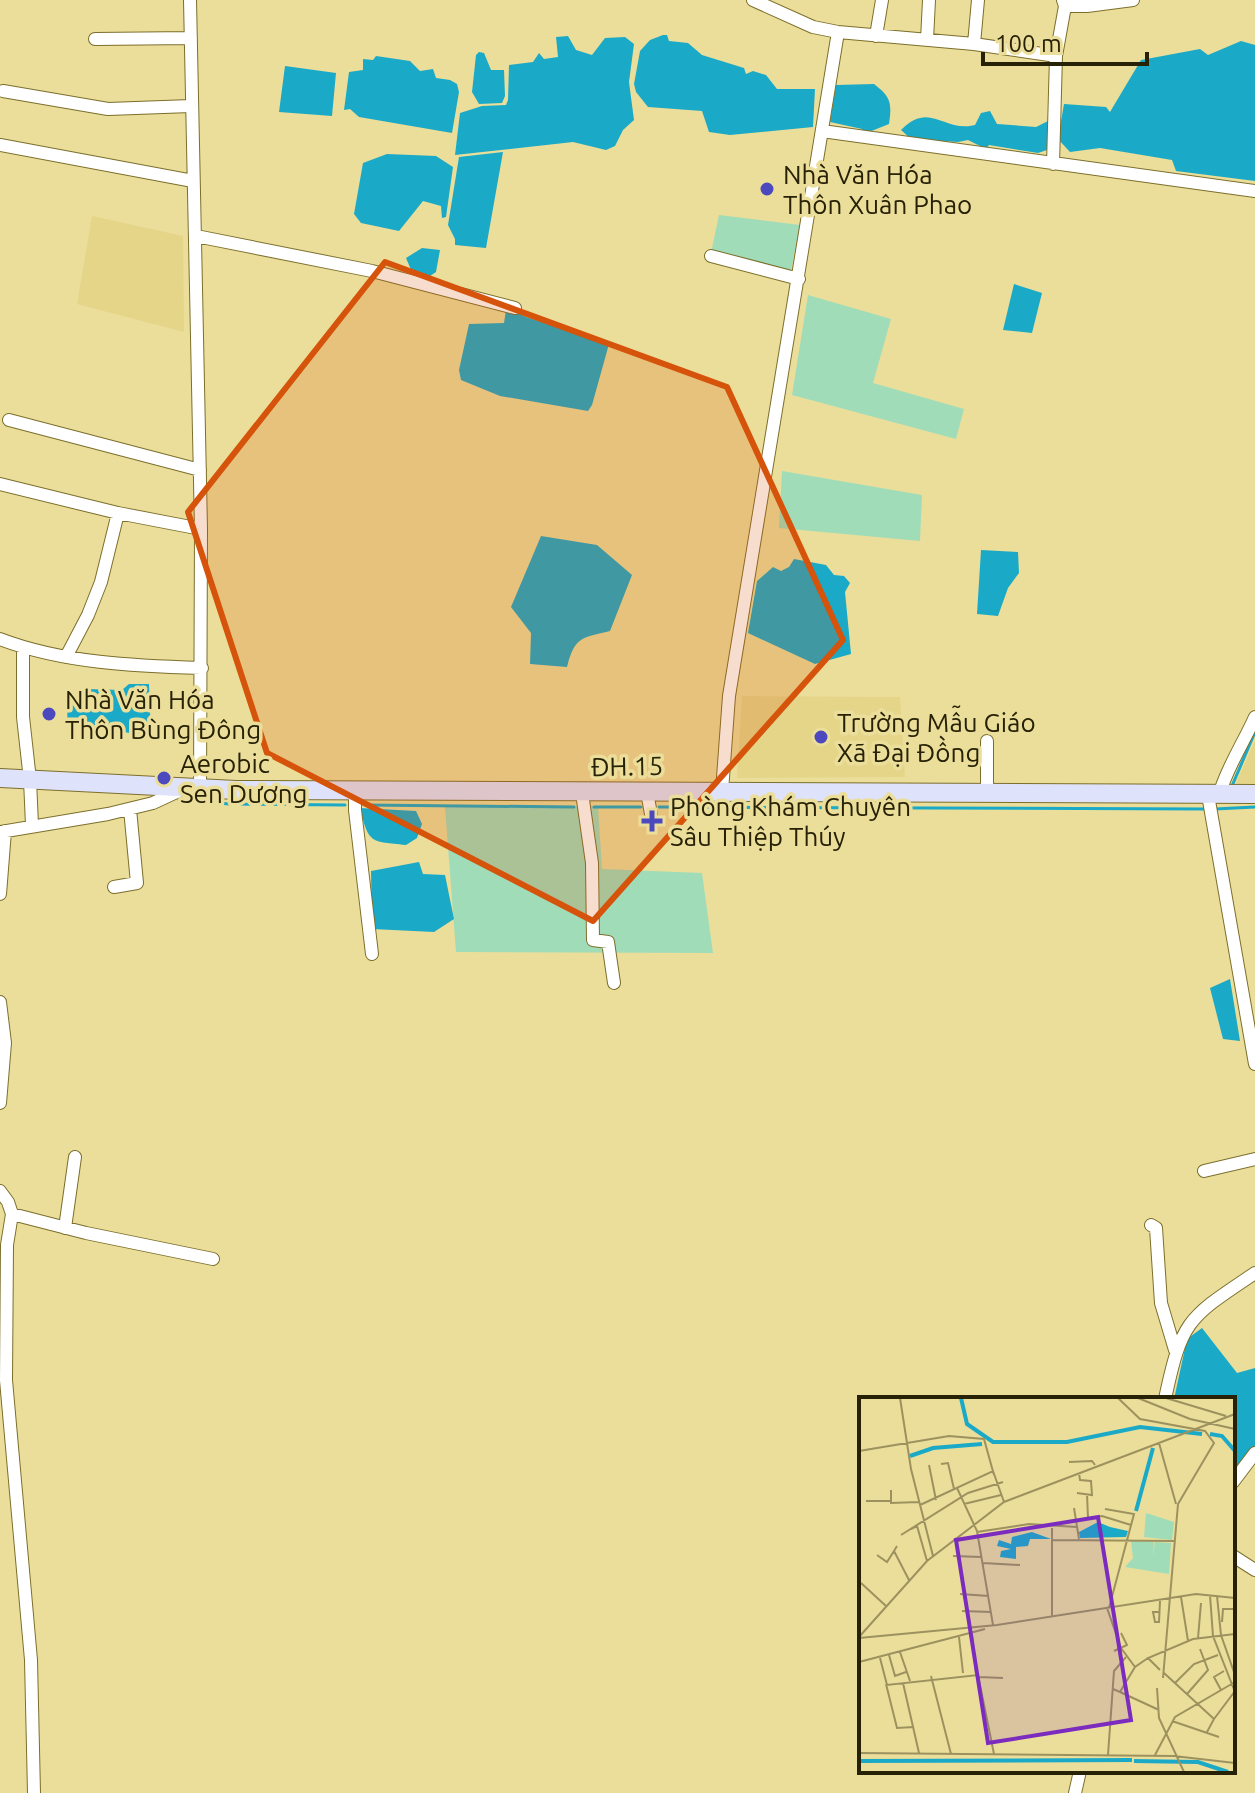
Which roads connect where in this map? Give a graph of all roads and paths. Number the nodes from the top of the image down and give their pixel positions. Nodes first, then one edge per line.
1 (190, 0) edge
2 (753, 0) edge
3 (792, 0) edge
4 (882, 0) edge
5 (929, 0) edge
6 (978, 0) edge
7 (1133, 0) edge
8 (1064, 3) edge
9 (790, 16) junction
10 (838, 32) junction
11 (876, 36) junction
12 (191, 38) junction
13 (95, 39) dead end
14 (927, 40) junction
15 (974, 44) junction
16 (1056, 56) junction
17 (3, 91) dead end
18 (191, 106) junction
19 (822, 131) junction
20 (0, 145) edge
21 (1053, 164) junction
22 (193, 181) junction
23 (1255, 191) edge
24 (196, 236) junction
25 (711, 256) dead end
26 (799, 279) junction
27 (184, 292) dead end
28 (198, 293) junction
29 (515, 308) dead end
30 (9, 420) dead end
31 (200, 470) junction
32 (0, 484) edge
33 (118, 513) junction
34 (201, 529) junction
35 (0, 639) edge
36 (23, 647) junction
37 (66, 657) junction
38 (202, 668) junction
39 (1255, 717) edge
40 (987, 741) dead end
41 (0, 778) edge
42 (30, 780) junction
43 (192, 788) junction
44 (355, 790) junction
45 (722, 791) junction
46 (647, 792) junction
47 (582, 793) junction
48 (987, 794) junction
49 (1255, 794) edge
50 (1214, 795) junction
51 (130, 809) junction
52 (651, 814) dead end
53 (32, 825) junction
54 (3, 831) edge
55 (114, 887) dead end
56 (0, 894) edge
57 (372, 954) dead end
58 (614, 983) dead end
59 (0, 1002) edge
60 (1255, 1064) edge
61 (0, 1103) edge
62 (75, 1157) dead end
63 (1255, 1159) edge
64 (1204, 1171) dead end
65 (0, 1191) edge
66 (12, 1214) junction
67 (1151, 1225) dead end
68 (65, 1228) junction
69 (213, 1259) dead end
70 (1255, 1273) edge
71 (1175, 1350) junction
72 (1165, 1397) edge
73 (1255, 1453) edge
74 (1235, 1479) edge
75 (1235, 1557) edge
76 (1255, 1570) edge
77 (1080, 1773) edge
78 (34, 1793) edge
79 (1075, 1793) edge

1 - 12 street
2 - 9 street
3 - 9 street
4 - 11 street
5 - 14 street
6 - 15 street
7 - 8 street
8 - 16 street
9 - 10 street
10 - 11 street
10 - 19 street
11 - 14 street
12 - 13 street
12 - 18 street
14 - 15 street
15 - 16 street
16 - 21 street
17 - 18 street
18 - 22 street
19 - 21 street
19 - 26 street
20 - 22 street
21 - 23 street
22 - 24 street
24 - 28 street
24 - 29 street
25 - 26 street
26 - 45 street
27 - 28 street
28 - 31 street
30 - 31 street
31 - 34 street
32 - 33 street
33 - 34 street
33 - 37 street
34 - 38 street
35 - 36 street
36 - 37 street
36 - 42 street
37 - 38 street
38 - 43 street
39 - 50 street
40 - 48 street
41 - 42 main road, ĐH.15 / ĐH.15
42 - 43 main road, ĐH.15 / ĐH.15
42 - 53 street
43 - 44 main road, ĐH.15 / ĐH.15
43 - 51 street
44 - 47 main road, ĐH.15 / ĐH.15
44 - 57 street
45 - 46 main road, ĐH.15 / ĐH.15
45 - 48 main road, ĐH.15 / ĐH.15
46 - 47 main road, ĐH.15 / ĐH.15
46 - 52 street
47 - 58 street
48 - 50 main road, ĐH.15 / ĐH.15
49 - 50 main road, ĐH.15 / ĐH.15
50 - 60 street
51 - 53 street
51 - 55 street
53 - 54 street
54 - 56 street
59 - 61 street
62 - 68 street
63 - 64 street
65 - 66 street
66 - 68 street
66 - 78 street
67 - 71 street
68 - 69 street
70 - 71 street
71 - 72 street
73 - 74 street
75 - 76 street
77 - 79 street

